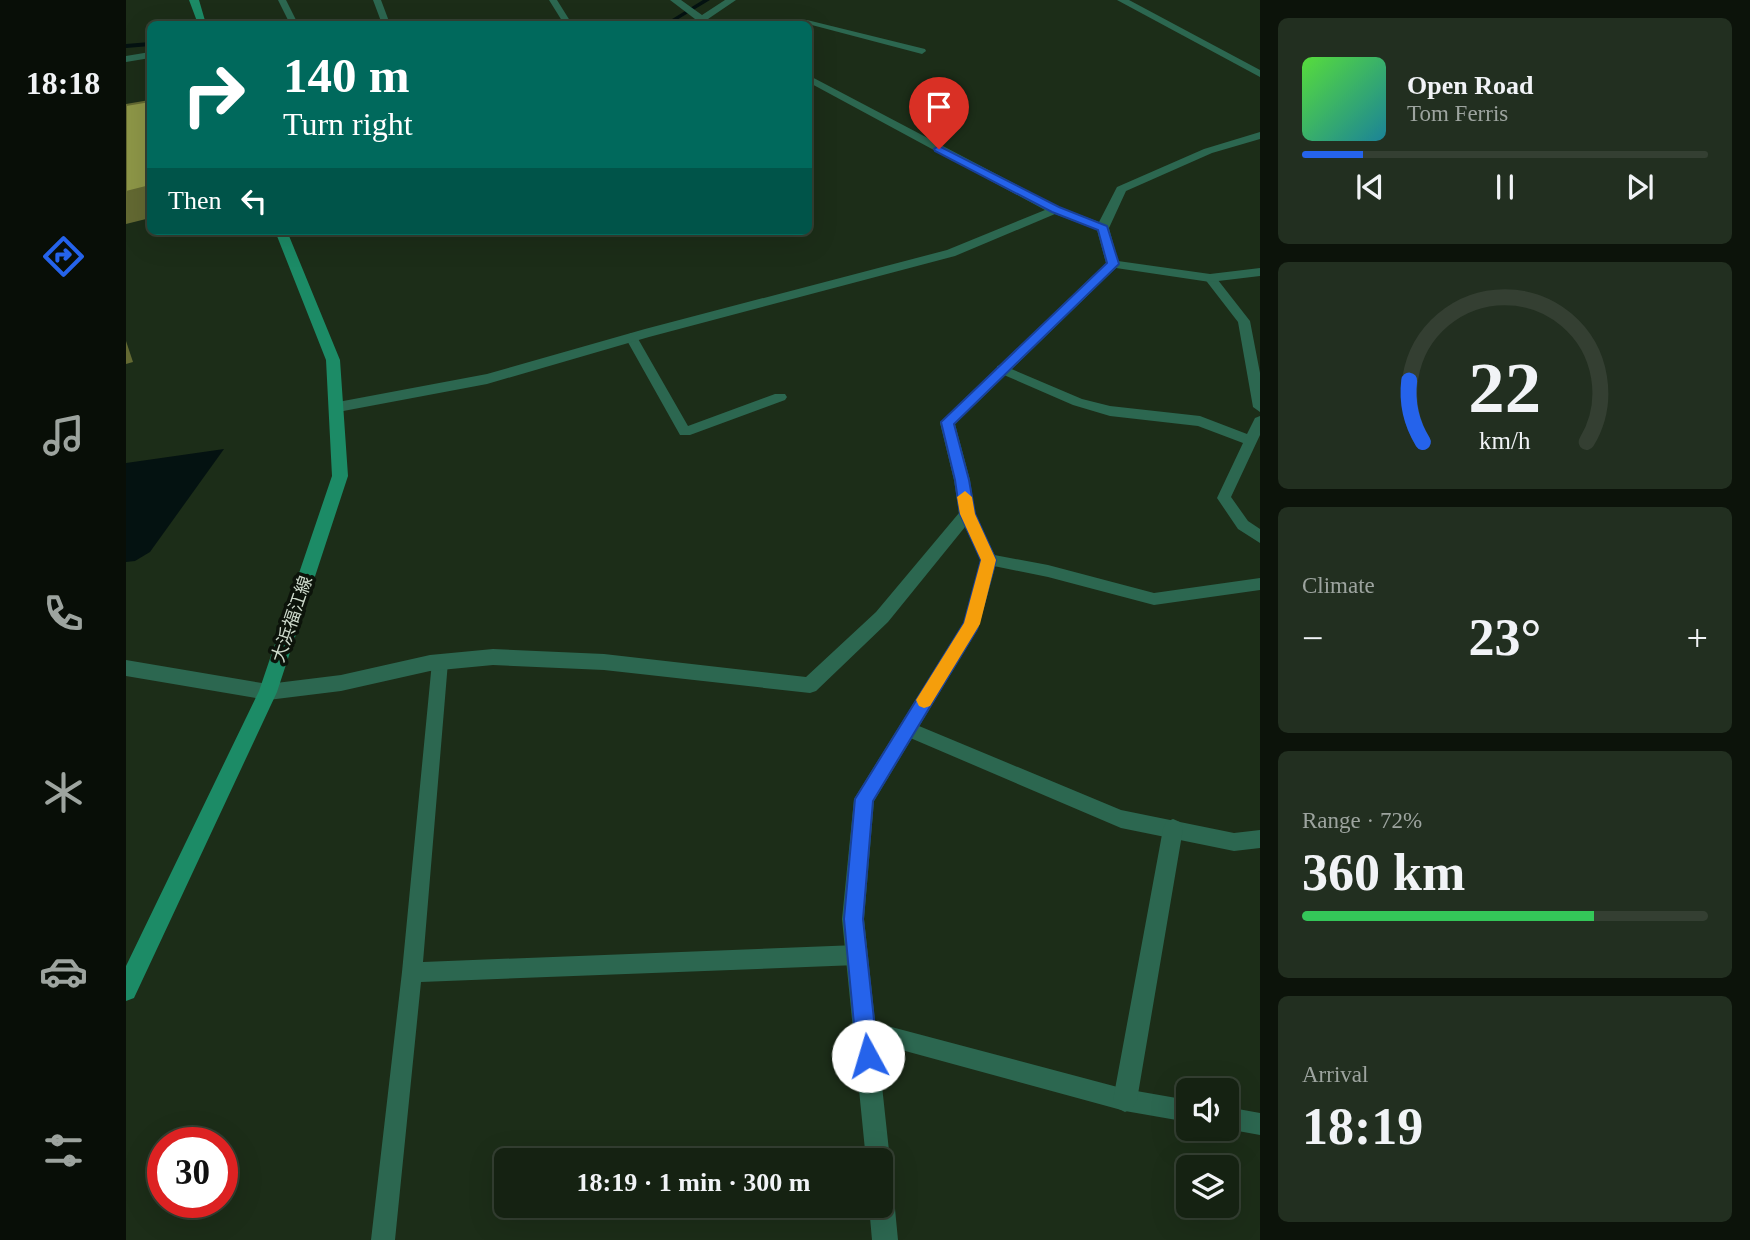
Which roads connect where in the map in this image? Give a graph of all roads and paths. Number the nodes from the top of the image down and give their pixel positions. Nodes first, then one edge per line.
1 (194, 0) edge
2 (282, 0) edge
3 (377, 0) edge
4 (553, 0) edge
5 (675, 0) edge
6 (731, 0) edge
7 (1122, 0) edge
8 (201, 21) edge
9 (292, 21) edge
10 (385, 21) edge
11 (566, 21) edge
12 (699, 21) edge
13 (704, 21) edge
14 (812, 24) edge
15 (922, 51) dead end
16 (147, 56) edge
17 (126, 59) edge
18 (1260, 74) edge
19 (812, 80) edge
20 (1260, 135) edge
21 (1055, 210) junction
22 (1103, 229) junction
23 (283, 235) edge
24 (1113, 264) junction
25 (1260, 272) edge
26 (1210, 278) junction
27 (631, 337) junction
28 (1002, 369) junction
29 (780, 397) dead end
30 (338, 407) junction
31 (1260, 407) edge
32 (1260, 421) edge
33 (1251, 441) junction
34 (967, 514) junction
35 (1260, 537) edge
36 (989, 560) junction
37 (1260, 584) edge
38 (440, 662) junction
39 (126, 668) edge
40 (268, 692) junction
41 (907, 729) junction
42 (1172, 829) junction
43 (1260, 839) edge
44 (857, 955) junction
45 (412, 972) junction
46 (126, 989) edge
47 (865, 1030) junction
48 (1125, 1100) junction
49 (1176, 1109) edge
50 (1239, 1120) edge
51 (1260, 1124) edge
52 (877, 1148) edge
53 (883, 1218) edge
54 (383, 1240) edge
55 (885, 1240) edge

1 - 8 main road
2 - 9 lane
3 - 10 lane
4 - 11 lane
5 - 12 street
6 - 13 street
7 - 18 street
14 - 15 lane
16 - 17 street
19 - 21 street
20 - 22 street
21 - 22 street
21 - 27 street
22 - 24 street
23 - 30 main road, 大浜福江線
24 - 26 street
24 - 28 street
25 - 26 street
26 - 31 lane
27 - 29 lane
27 - 30 street
28 - 33 lane
28 - 34 street
30 - 40 main road, 大浜福江線
32 - 33 lane
33 - 35 lane
34 - 36 street
34 - 38 street
36 - 37 lane
36 - 41 street
38 - 40 street
38 - 45 lane
39 - 40 street
40 - 46 main road, 大浜福江線
41 - 42 lane
41 - 44 street
42 - 43 lane
42 - 48 street
44 - 45 lane
44 - 47 street
45 - 54 lane
47 - 48 lane
47 - 52 street
48 - 49 lane
50 - 51 lane
53 - 55 street

